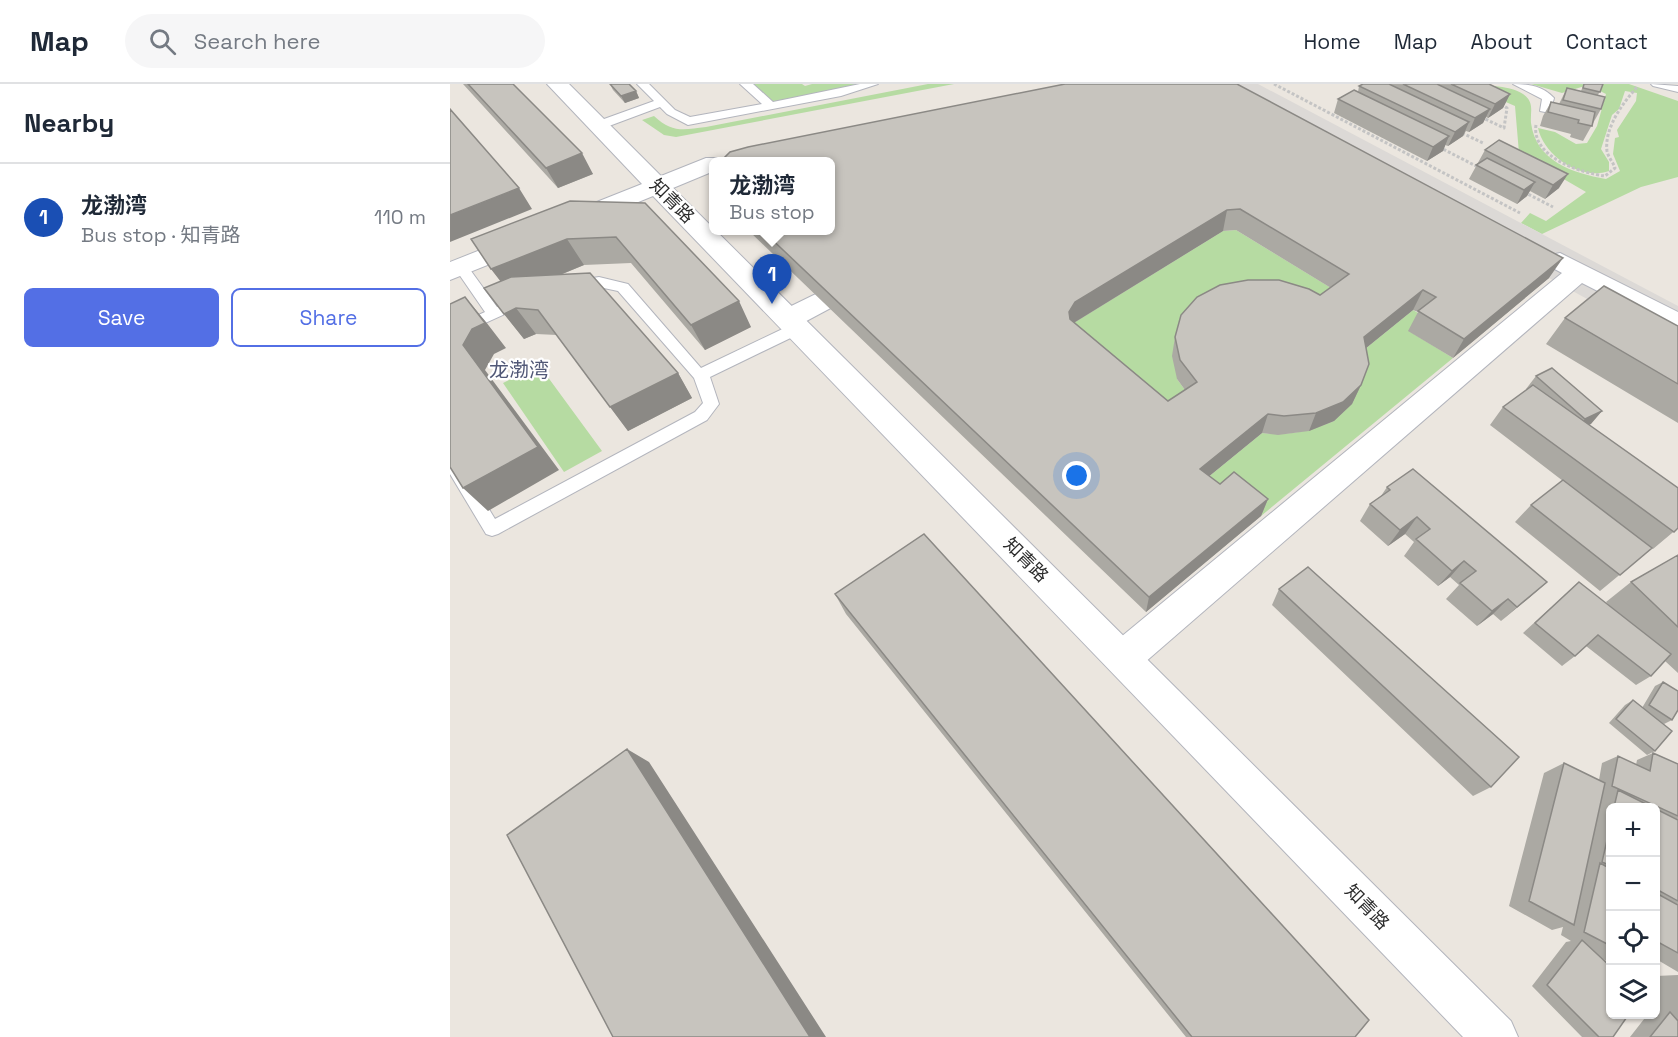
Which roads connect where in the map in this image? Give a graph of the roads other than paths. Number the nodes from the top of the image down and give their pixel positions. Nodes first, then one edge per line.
1 (557, 84) edge
2 (643, 84) edge
3 (746, 84) edge
4 (872, 84) edge
5 (1519, 84) edge
6 (1657, 84) edge
7 (1678, 89) edge
8 (660, 103) junction
9 (771, 106) junction
10 (1546, 111) edge
11 (597, 126) junction
12 (709, 165) edge
13 (656, 185) junction
14 (1538, 249) edge
15 (456, 270) edge
16 (884, 270) edge
17 (1580, 271) junction
18 (561, 288) edge
19 (535, 296) edge
20 (494, 314) junction
21 (1678, 323) edge
22 (793, 324) junction
23 (450, 334) edge
24 (701, 375) junction
25 (450, 460) edge
26 (1123, 658) junction
27 (1495, 1037) edge

1 - 11 main road, 知青路
2 - 8 lane
3 - 9 lane
4 - 9 lane
5 - 10 lane
6 - 7 lane
8 - 9 lane
8 - 11 lane
11 - 13 main road, 知青路
12 - 13 main road
13 - 15 main road
13 - 22 main road, 知青路
14 - 17 main road
15 - 20 lane
16 - 22 main road
17 - 21 main road
17 - 26 main road
18 - 24 lane
19 - 20 lane
20 - 23 lane
22 - 24 lane
22 - 26 main road, 知青路
24 - 25 lane
26 - 27 main road, 知青路

